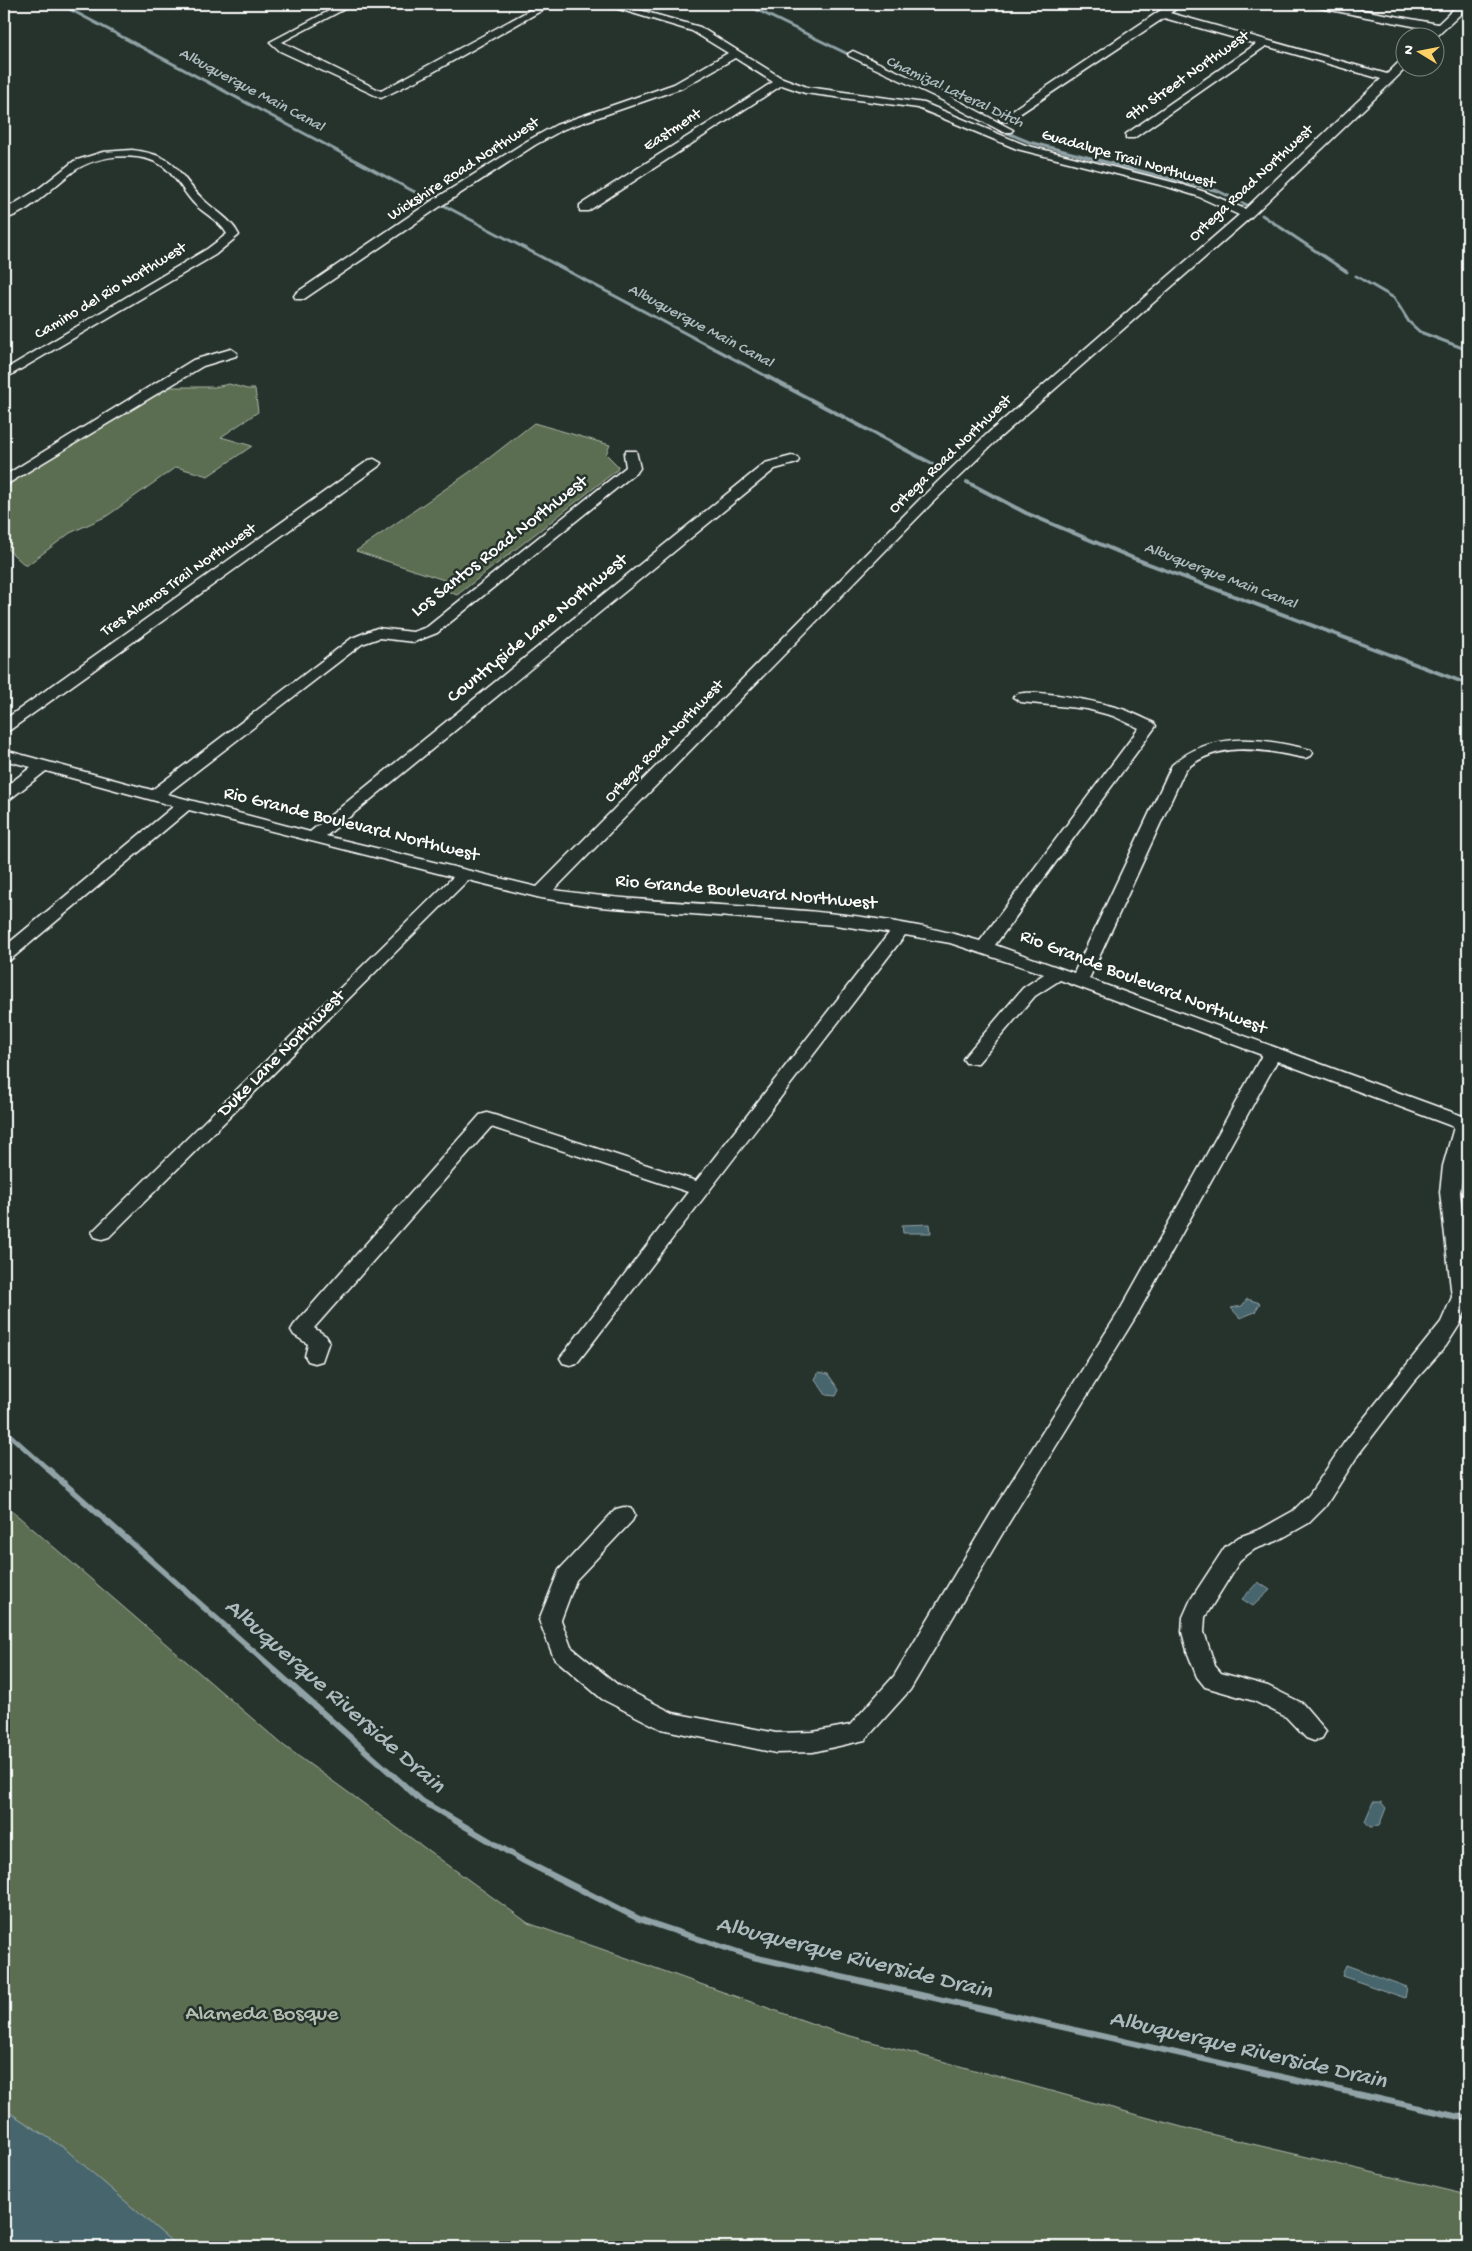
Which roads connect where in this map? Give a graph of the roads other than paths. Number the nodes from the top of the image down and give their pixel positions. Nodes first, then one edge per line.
1 (349, 4) edge
2 (548, 4) edge
3 (607, 4) edge
4 (1177, 4) edge
5 (1315, 4) edge
6 (1465, 4) edge
7 (1162, 14) junction
8 (1441, 28) joint
9 (1264, 43) junction
10 (736, 53) junction
11 (853, 54) dead end
12 (1394, 74) edge
13 (1390, 78) junction
14 (781, 81) junction
15 (1005, 119) dead end
16 (1130, 136) dead end
17 (1225, 191) dead end
18 (1251, 207) junction
19 (584, 208) dead end
20 (4, 215) edge
21 (233, 235) joint
22 (300, 296) dead end
23 (231, 353) dead end
24 (4, 375) edge
25 (631, 454) dead end
26 (792, 460) dead end
27 (374, 463) dead end
28 (4, 482) edge
29 (1021, 697) dead end
30 (4, 726) edge
31 (1305, 753) dead end
32 (4, 755) edge
33 (42, 766) junction
34 (4, 796) edge
35 (154, 796) junction
36 (186, 804) junction
37 (313, 838) junction
38 (463, 876) junction
39 (541, 893) junction
40 (901, 929) junction
41 (984, 948) junction
42 (4, 956) edge
43 (1057, 974) junction
44 (1079, 982) junction
45 (1272, 1054) junction
46 (972, 1060) dead end
47 (1466, 1124) edge
48 (700, 1189) junction
49 (102, 1232) dead end
50 (315, 1356) dead end
51 (570, 1358) dead end
52 (624, 1515) dead end
53 (1314, 1731) dead end

1 - 2 street
3 - 10 street, Guadalupe Trail Northwest
4 - 7 street
5 - 8 street
6 - 8 street
7 - 9 street, 9th Street Northwest
7 - 15 street
9 - 13 street, 9th Street Northwest
9 - 16 street, 9th Street Northwest
10 - 14 street, Guadalupe Trail Northwest
10 - 22 street, Wickshire Road Northwest
11 - 17 street
12 - 13 street, Ortega Road Northwest
13 - 18 street, Ortega Road Northwest
14 - 18 street, Guadalupe Trail Northwest
14 - 19 street, Eastment
18 - 39 street, Ortega Road Northwest
20 - 21 street
21 - 24 street, Camino del Rio Northwest
23 - 28 street
25 - 35 street, Los Santos Road Northwest
26 - 37 street, Countryside Lane Northwest
27 - 30 street, Tres Alamos Trail Northwest
29 - 41 street
31 - 44 street
32 - 33 street, Rio Grande Boulevard Northwest
33 - 34 street
33 - 35 street, Rio Grande Boulevard Northwest
35 - 36 street, Rio Grande Boulevard Northwest
36 - 37 street, Rio Grande Boulevard Northwest
36 - 42 street
37 - 38 street, Rio Grande Boulevard Northwest
38 - 39 street, Rio Grande Boulevard Northwest
38 - 49 street, Duke Lane Northwest
39 - 40 street, Rio Grande Boulevard Northwest
40 - 41 street, Rio Grande Boulevard Northwest
40 - 48 street
41 - 43 street, Rio Grande Boulevard Northwest
43 - 44 street, Rio Grande Boulevard Northwest
43 - 46 street
44 - 45 street, Rio Grande Boulevard Northwest
45 - 47 street, Rio Grande Boulevard Northwest
45 - 52 street
47 - 53 street
48 - 50 street
48 - 51 street

